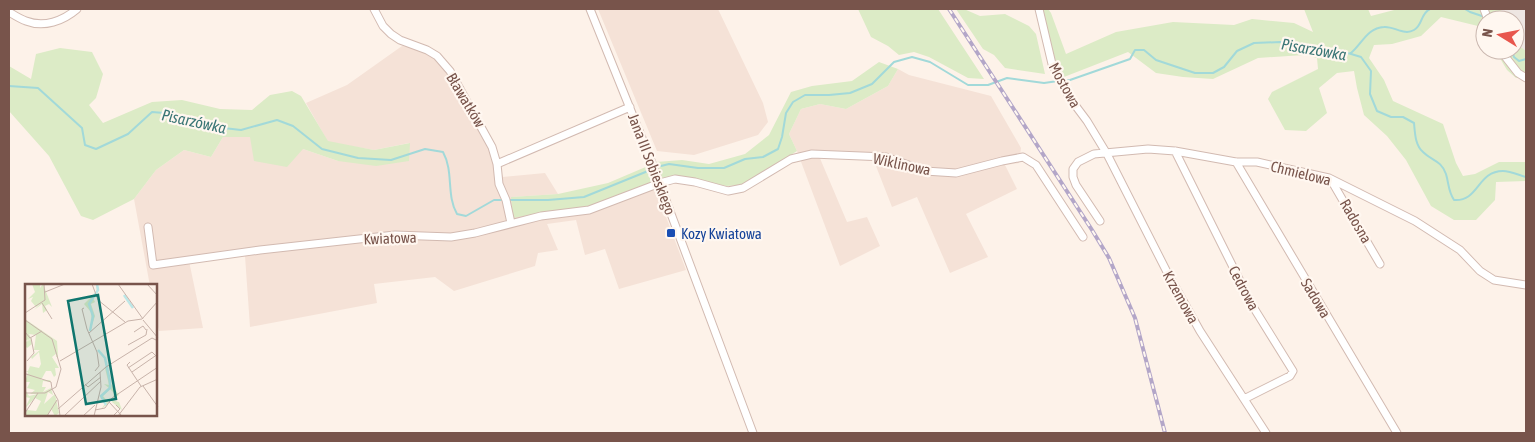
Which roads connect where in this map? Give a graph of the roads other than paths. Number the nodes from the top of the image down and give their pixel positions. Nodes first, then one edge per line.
1 (77, 9) edge
2 (374, 9) edge
3 (590, 9) edge
4 (1039, 9) edge
5 (12, 12) edge
6 (1508, 60) edge
7 (1526, 78) edge
8 (630, 107) junction
9 (1175, 151) junction
10 (1107, 154) junction
11 (1236, 162) junction
12 (497, 164) junction
13 (1331, 179) junction
14 (660, 183) junction
15 (1100, 221) dead end
16 (511, 224) junction
17 (148, 227) dead end
18 (1083, 236) dead end
19 (1380, 264) dead end
20 (1526, 285) edge
21 (1244, 399) junction
22 (753, 433) edge
23 (1266, 433) edge
24 (1397, 433) edge

1 - 5 street
2 - 12 street, Bławatków
3 - 8 street, Jana III Sobieskiego
4 - 10 street, Mostowa
6 - 7 street
8 - 12 street
8 - 14 street, Jana III Sobieskiego
9 - 10 street, Chmielowa
9 - 11 street, Chmielowa
9 - 21 street, Cedrowa
10 - 15 street
10 - 21 street, Krzemowa
11 - 13 street, Chmielowa
11 - 24 street, Sadowa
12 - 16 street, Bławatków
13 - 19 street, Radosna
13 - 20 street, Chmielowa
14 - 16 street, Kwiatowa
14 - 18 street, Wiklinowa
14 - 22 street, Jana III Sobieskiego
16 - 17 street, Kwiatowa
21 - 23 street, Krzemowa

